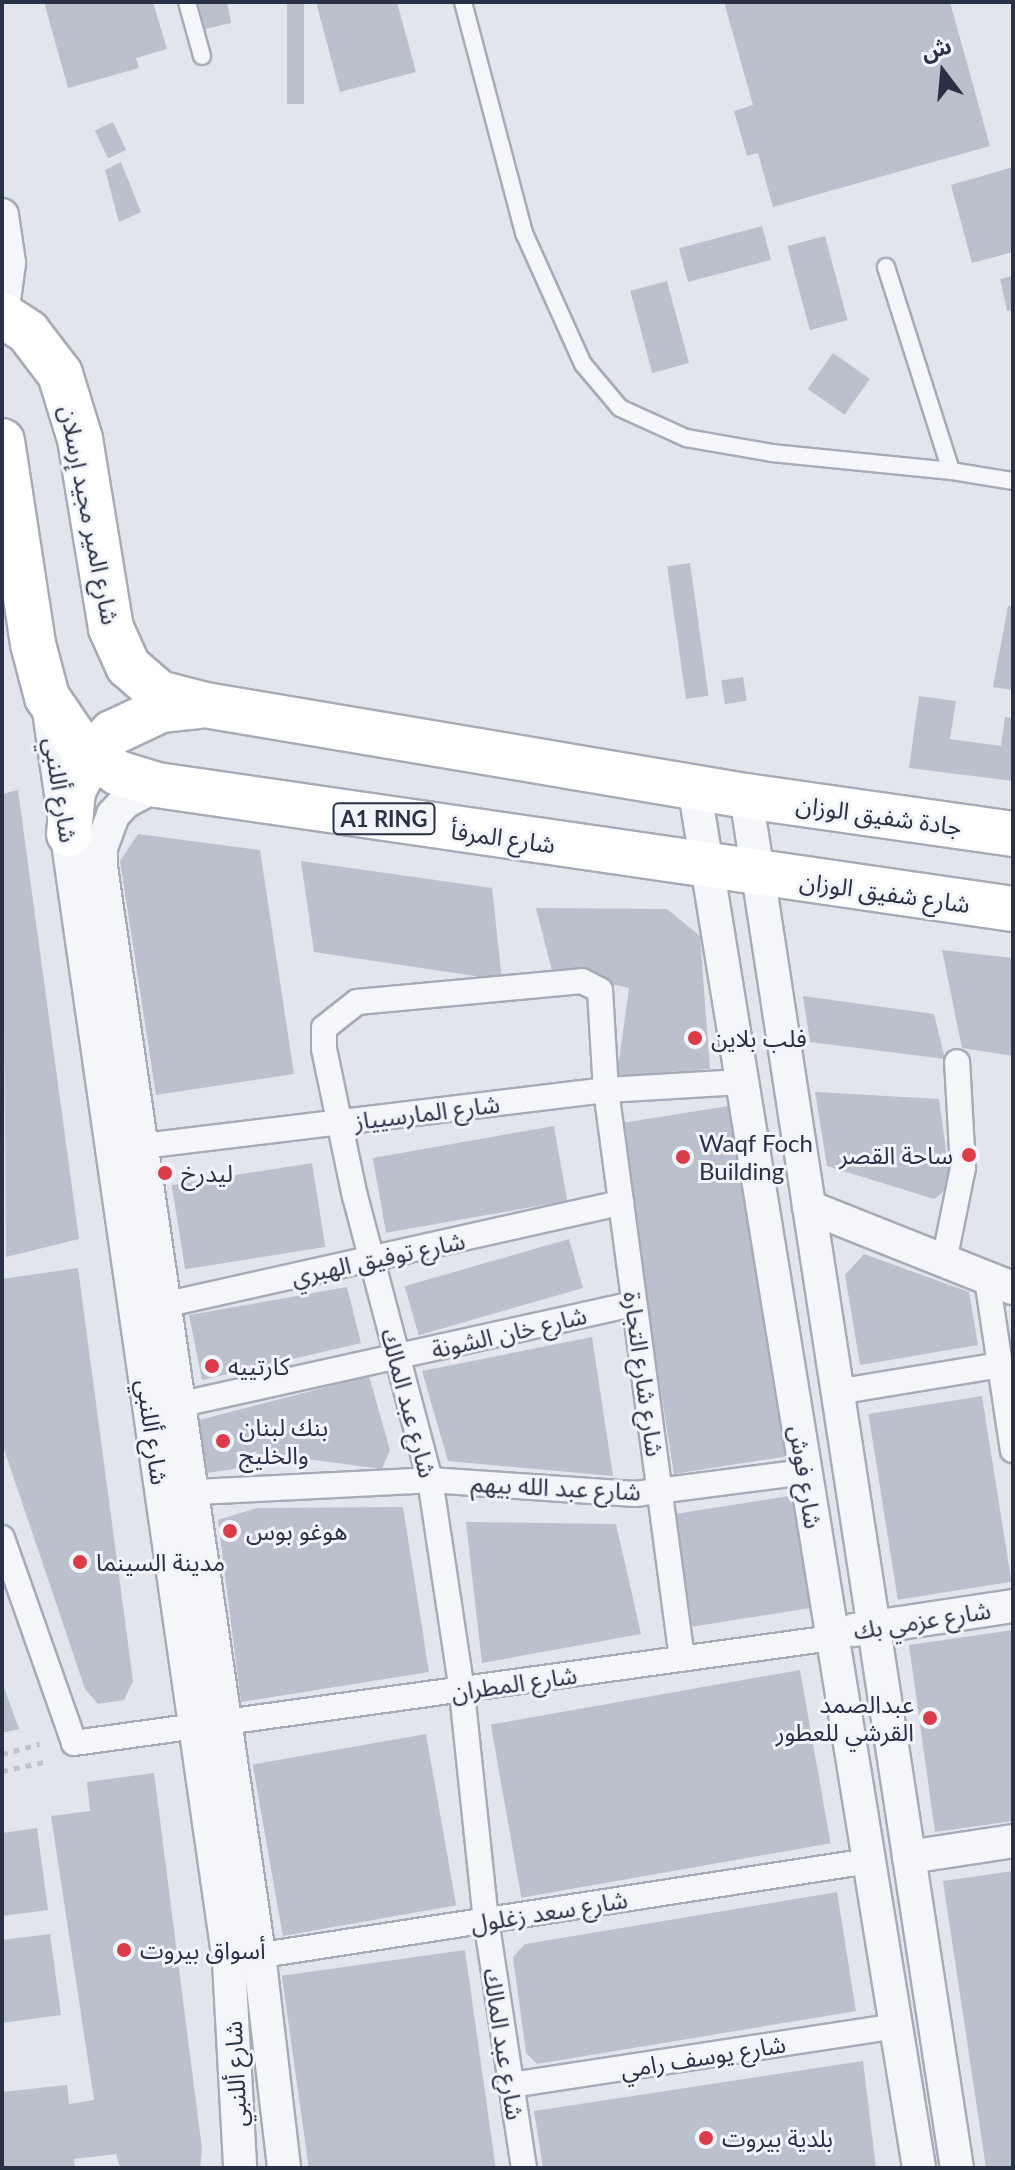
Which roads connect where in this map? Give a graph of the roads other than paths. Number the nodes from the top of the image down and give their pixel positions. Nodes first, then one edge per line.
1 (187, 2) edge
2 (463, 2) edge
3 (202, 56) dead end
4 (2, 215) edge
5 (886, 267) dead end
6 (2, 315) edge
7 (2, 441) edge
8 (951, 471) junction
9 (1013, 481) edge
10 (47, 697) junction
11 (205, 705) junction
12 (91, 756) junction
13 (157, 785) junction
14 (694, 786) junction
15 (746, 796) junction
16 (69, 834) junction
17 (1013, 834) edge
18 (707, 867) junction
19 (758, 875) junction
20 (1013, 909) edge
21 (957, 1062) dead end
22 (742, 1082) junction
23 (606, 1090) junction
24 (341, 1122) junction
25 (127, 1148) junction
26 (621, 1203) junction
27 (809, 1207) junction
28 (372, 1260) junction
29 (944, 1261) junction
30 (1000, 1283) edge
31 (634, 1304) junction
32 (150, 1308) junction
33 (396, 1357) junction
34 (1000, 1365) junction
35 (837, 1392) junction
36 (794, 1400) junction
37 (164, 1408) junction
38 (1013, 1450) edge
39 (805, 1472) junction
40 (430, 1480) junction
41 (659, 1491) junction
42 (177, 1493) junction
43 (2, 1538) edge
44 (1013, 1606) edge
45 (874, 1627) junction
46 (832, 1636) junction
47 (682, 1659) junction
48 (462, 1691) junction
49 (210, 1724) junction
50 (1013, 1841) edge
51 (909, 1857) junction
52 (869, 1861) junction
53 (486, 1921) junction
54 (244, 1958) junction
55 (896, 2026) junction
56 (511, 2085) junction
57 (240, 2168) edge
58 (284, 2168) edge
59 (524, 2168) edge
60 (919, 2168) edge
61 (957, 2168) edge

1 - 3 lane
2 - 8 lane
4 - 6 street
5 - 8 lane
6 - 11 highway, شارع المير مجيد إرسلان
7 - 10 highway, A1 RING
8 - 9 lane
10 - 12 highway, شارع المرفأ / A1 RING
10 - 16 street, شارع أللنبي
11 - 12 highway
11 - 14 highway
12 - 13 highway, شارع المرفأ / A1 RING
12 - 16 highway
13 - 18 highway, شارع المرفأ / A1 RING
13 - 25 street, شارع أللنبي
14 - 15 highway
14 - 18 street, شارع فوش
15 - 17 highway, جادة شفيق الوزان
15 - 19 street, شارع فوش
16 - 25 street, شارع أللنبي
18 - 19 highway, شارع المرفأ / A1 RING
18 - 22 street, شارع فوش
19 - 20 highway, شارع شفيق الوزان / A1 RING
19 - 27 street, شارع فوش
21 - 29 street
22 - 23 street, شارع المارسيياز
22 - 36 street, شارع فوش
23 - 24 street, شارع المارسيياز
23 - 24 street, شارع عبد المالك
23 - 26 street, شارع شارع التجارة
24 - 25 street, شارع المارسيياز
24 - 28 street, شارع عبد المالك
25 - 32 street, شارع أللنبي
26 - 28 street, شارع توفيق الهبري
26 - 31 street, شارع شارع التجارة
27 - 29 street
27 - 35 street, شارع فوش
28 - 32 street, شارع توفيق الهبري
28 - 33 street, شارع عبد المالك
29 - 30 street
30 - 34 street
31 - 33 street, شارع خان الشونة
31 - 41 street, شارع شارع التجارة
32 - 37 street, شارع أللنبي
33 - 37 street, شارع خان الشونة
33 - 40 street, شارع عبد المالك
34 - 35 street
34 - 38 street
35 - 36 street
35 - 45 street, شارع فوش
36 - 39 street, شارع فوش
37 - 42 street, شارع أللنبي
39 - 41 street, شارع عبد الله بيهم
39 - 46 street, شارع فوش
40 - 41 street, شارع عبد الله بيهم
40 - 42 street, شارع عبد الله بيهم
40 - 48 street, شارع عبد المالك
41 - 47 street, شارع شارع التجارة
42 - 49 street, شارع أللنبي
43 - 49 street, شارع المطران
44 - 45 street, شارع عزمي بك
45 - 46 street, شارع عزمي بك
45 - 51 street, شارع فوش
46 - 47 street, شارع المطران
46 - 52 street, شارع فوش
47 - 48 street, شارع المطران
48 - 49 street, شارع المطران
48 - 53 street, شارع عبد المالك
49 - 54 street, شارع أللنبي
50 - 51 street
51 - 61 street, شارع فوش
52 - 53 street, شارع سعد زغلول
52 - 55 street, شارع فوش
53 - 54 street, شارع سعد زغلول
53 - 56 street, شارع عبد المالك
54 - 57 street, شارع أللنبي
54 - 58 street, شارع أللنبي
55 - 56 street, شارع يوسف رامي
55 - 60 street, شارع فوش
56 - 59 street, شارع عبد المالك

